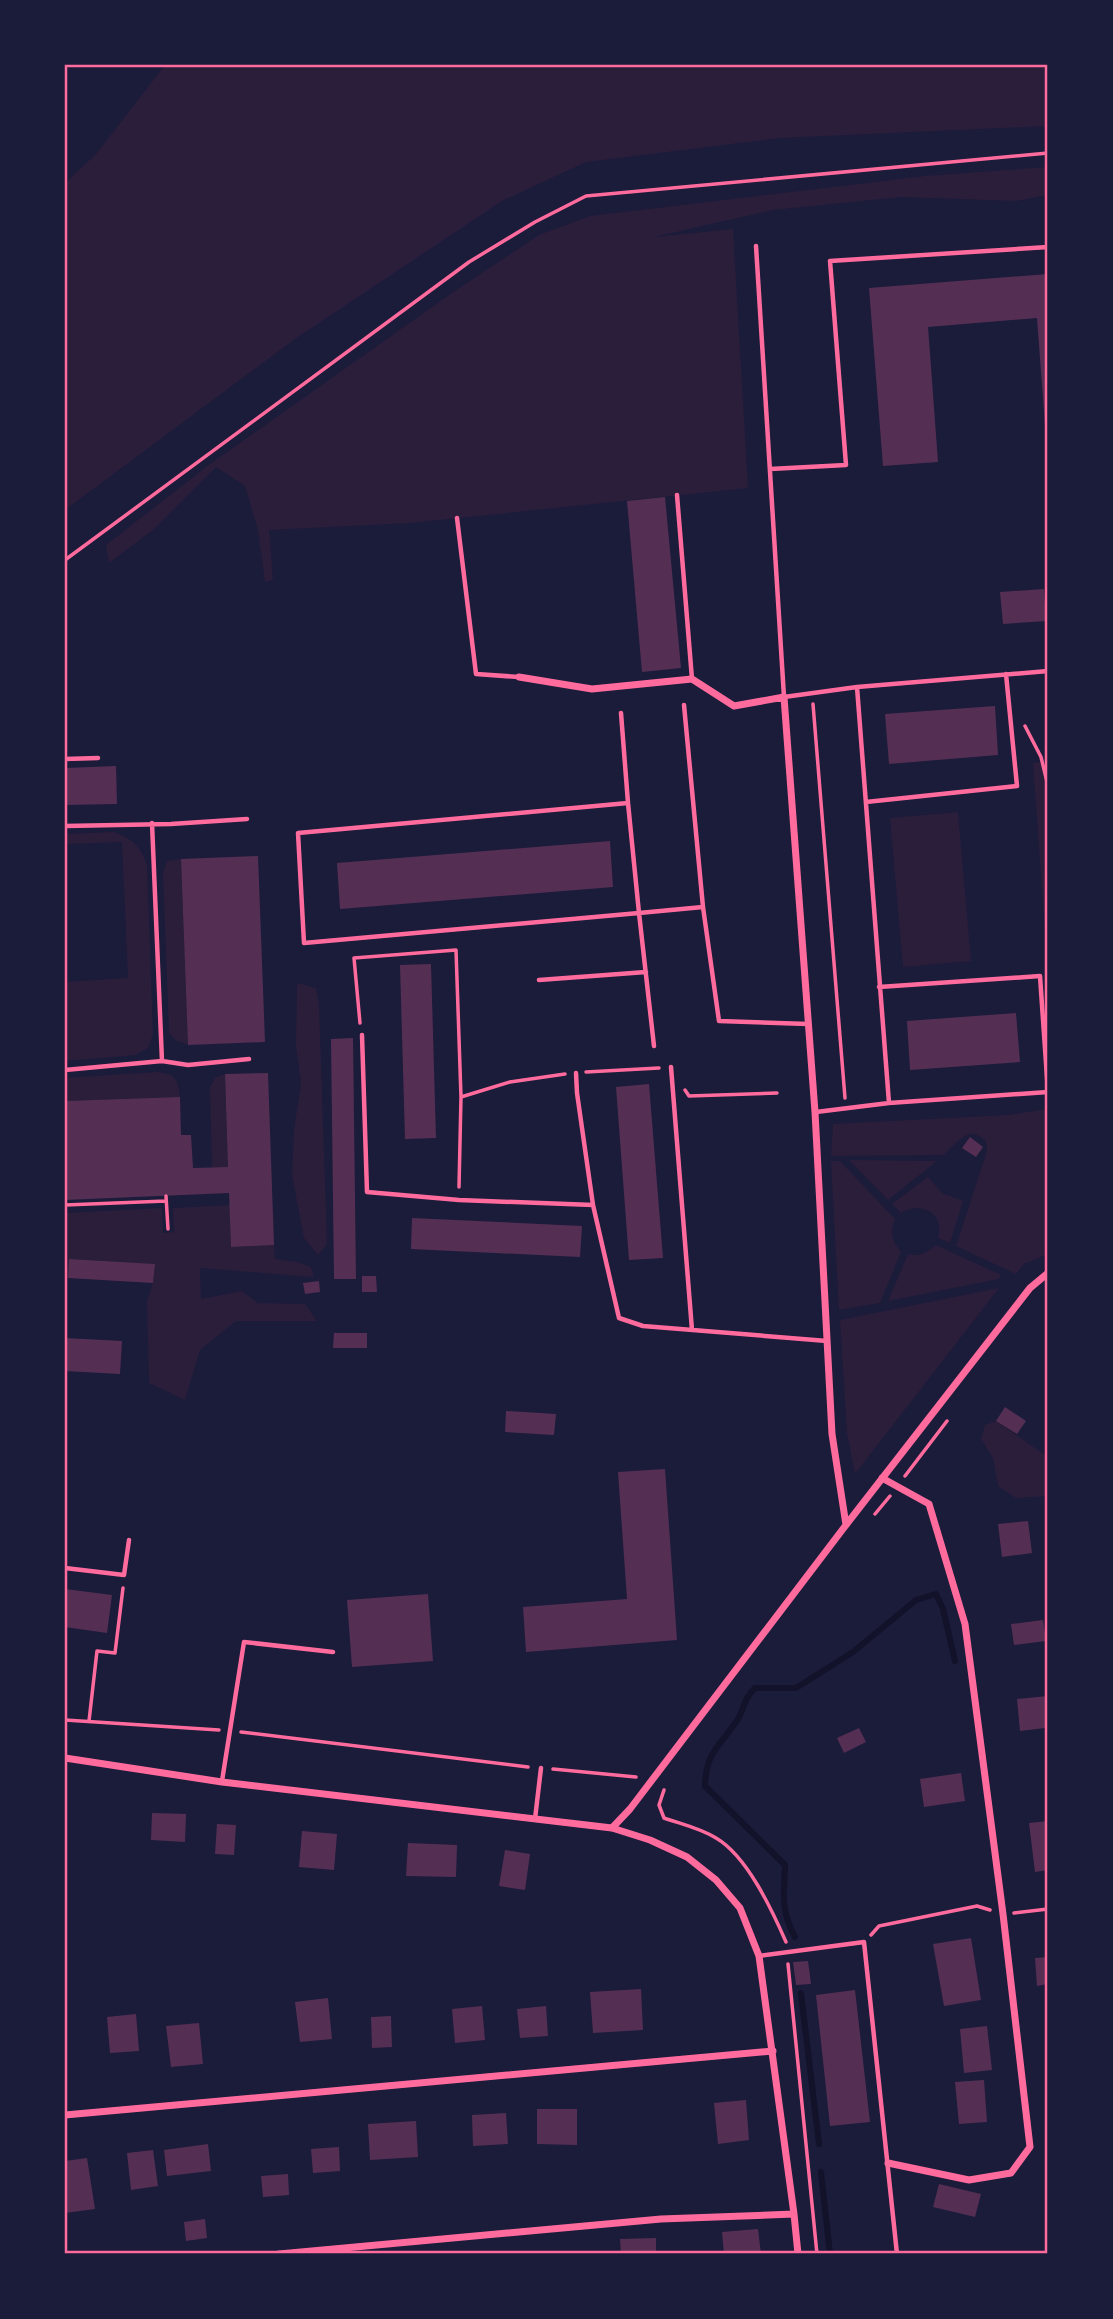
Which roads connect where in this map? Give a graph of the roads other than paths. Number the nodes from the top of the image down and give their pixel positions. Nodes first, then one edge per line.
1 (757, 246) dead end
2 (1048, 247) edge
3 (770, 469) junction
4 (677, 495) dead end
5 (457, 518) dead end
6 (1048, 671) edge
7 (1006, 674) junction
8 (519, 677) joint
9 (692, 679) junction
10 (857, 687) junction
11 (784, 697) junction
12 (684, 705) dead end
13 (621, 712) dead end
14 (98, 758) dead end
15 (65, 759) edge
16 (866, 802) junction
17 (628, 803) junction
18 (247, 819) dead end
19 (152, 823) junction
20 (65, 826) edge
21 (703, 907) junction
22 (639, 913) junction
23 (646, 972) junction
24 (539, 980) dead end
25 (879, 987) junction
26 (808, 1024) junction
27 (362, 1035) road end
28 (654, 1046) dead end
29 (249, 1059) dead end
30 (162, 1061) junction
31 (671, 1067) road end
32 (65, 1070) edge
33 (576, 1073) road end
34 (889, 1103) junction
35 (815, 1112) junction
36 (593, 1205) junction
37 (1048, 1273) edge
38 (692, 1330) junction
39 (827, 1341) junction
40 (882, 1478) junction
41 (846, 1525) junction
42 (129, 1540) dead end
43 (65, 1568) edge
44 (333, 1652) dead end
45 (65, 1758) edge
46 (541, 1768) road end
47 (222, 1782) junction
48 (535, 1819) junction
49 (612, 1828) junction
50 (760, 1956) junction
51 (773, 2051) junction
52 (65, 2115) edge
53 (888, 2163) junction
54 (794, 2214) junction
55 (279, 2254) edge
56 (798, 2254) edge
57 (897, 2254) edge

1 - 3 lane
2 - 3 lane
3 - 11 lane
4 - 9 lane
5 - 8 lane
6 - 7 lane
7 - 10 lane
7 - 16 lane
8 - 9 street
9 - 11 street
10 - 11 lane
10 - 16 lane
11 - 26 street
12 - 21 lane
13 - 17 lane
14 - 15 lane
16 - 25 lane
17 - 22 lane
17 - 22 lane
18 - 19 lane
19 - 20 lane
19 - 30 lane
21 - 22 lane
21 - 26 lane
22 - 23 lane
23 - 24 lane
23 - 28 lane
25 - 34 lane
25 - 34 lane
26 - 35 street
27 - 36 lane
29 - 30 lane
30 - 32 lane
31 - 38 lane
33 - 36 lane
34 - 35 lane
35 - 39 street
36 - 38 lane
37 - 40 street
38 - 39 lane
39 - 41 street
40 - 41 street
40 - 53 street
41 - 49 street
42 - 43 lane
44 - 47 lane
45 - 47 street
46 - 48 lane
47 - 48 street
48 - 49 street
49 - 50 street
50 - 51 street
50 - 53 lane
51 - 52 street
51 - 54 street
53 - 57 lane
54 - 55 street
54 - 56 street

